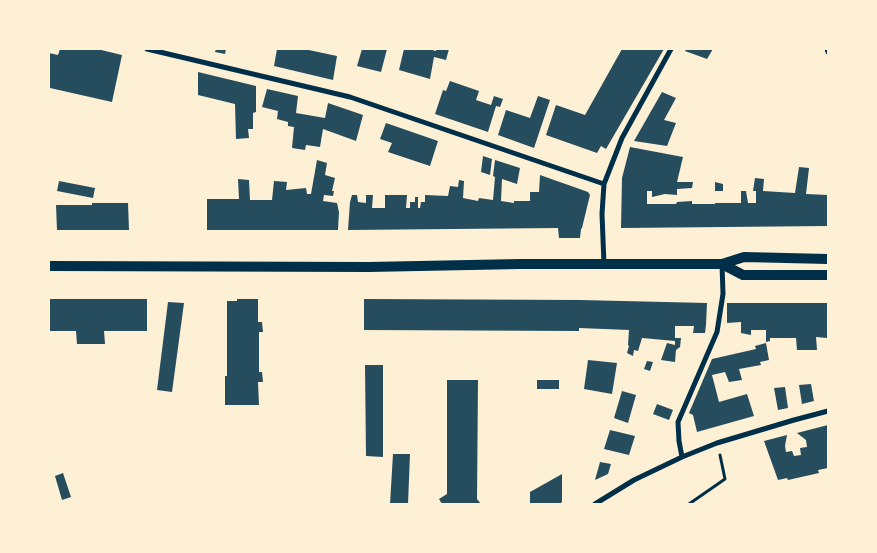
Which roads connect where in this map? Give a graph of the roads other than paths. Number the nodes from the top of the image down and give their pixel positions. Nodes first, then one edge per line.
1 (147, 49) edge
2 (671, 49) edge
3 (604, 184) junction
4 (828, 259) edge
5 (604, 264) junction
6 (722, 264) junction
7 (49, 266) edge
8 (828, 274) edge
9 (828, 411) edge
10 (682, 457) junction
11 (595, 504) edge

1 - 3 street
2 - 3 street
3 - 5 street
4 - 6 main road
5 - 6 main road
5 - 7 main road
6 - 8 main road
6 - 10 street
9 - 10 street
10 - 11 street

